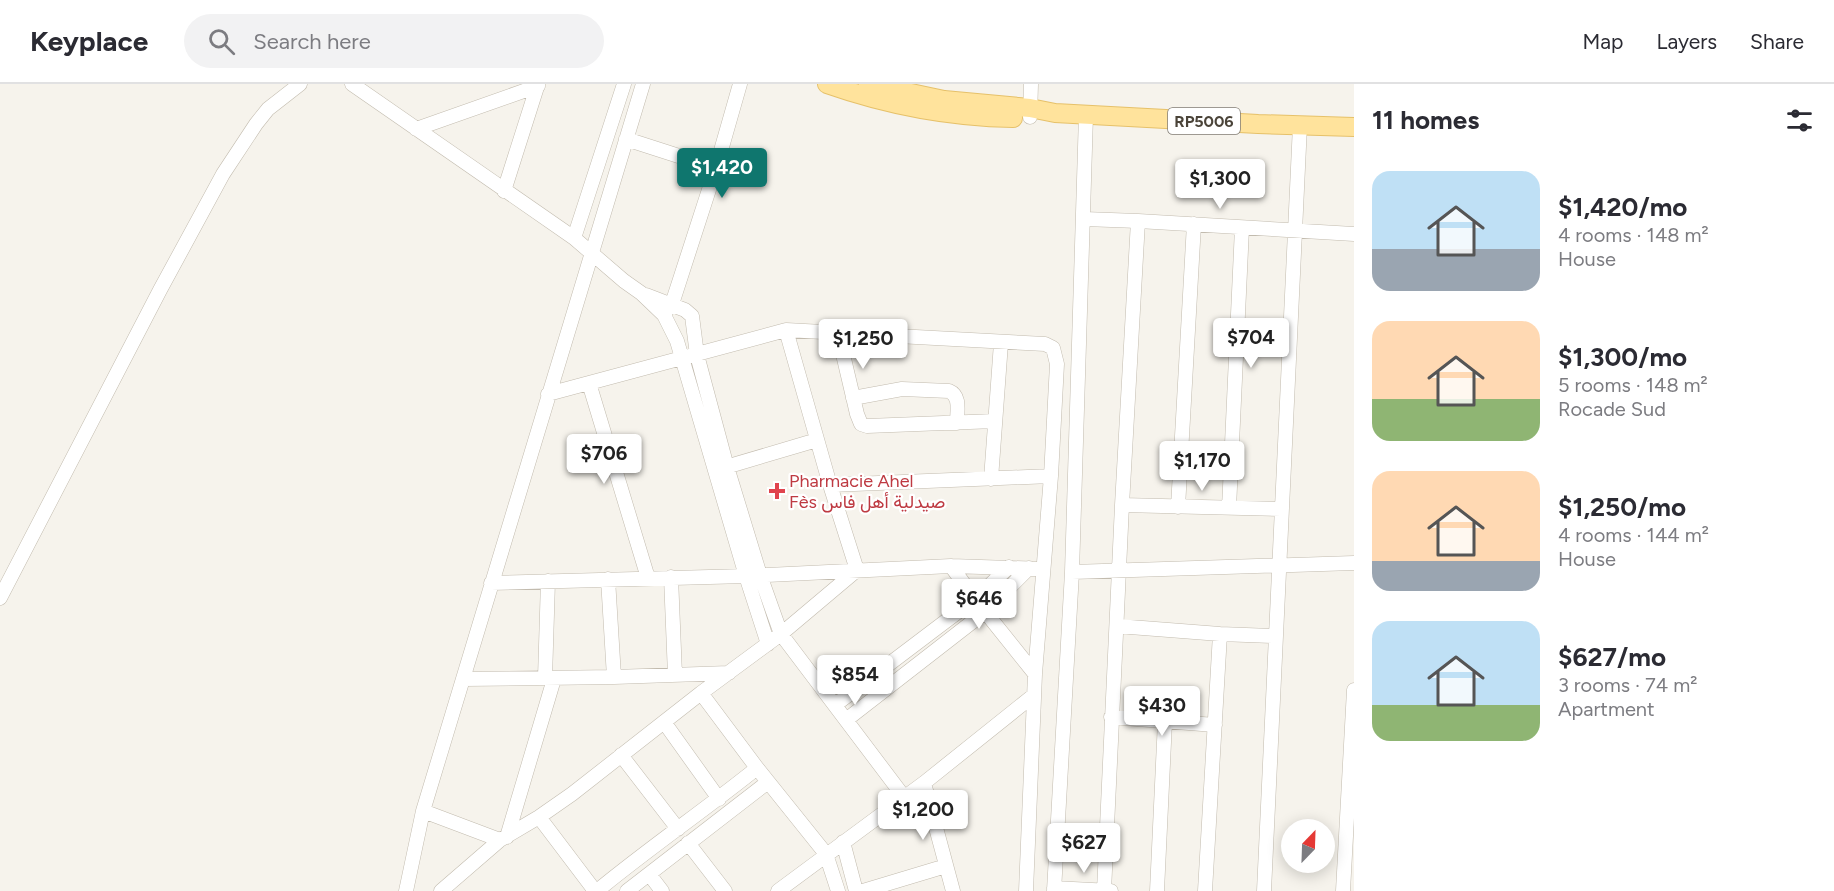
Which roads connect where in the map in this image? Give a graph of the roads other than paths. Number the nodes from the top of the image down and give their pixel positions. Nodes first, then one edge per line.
1 (300, 84) edge
2 (352, 84) edge
3 (624, 84) edge
4 (643, 84) edge
5 (740, 84) edge
6 (827, 84) edge
7 (868, 84) edge
8 (1031, 84) edge
9 (538, 85) edge
10 (1030, 113) junction
11 (1086, 115) junction
12 (1300, 125) junction
13 (1354, 127) edge
14 (416, 129) junction
15 (626, 140) junction
16 (716, 168) junction
17 (504, 191) junction
18 (1084, 219) junction
19 (1138, 221) junction
20 (1194, 224) junction
21 (1242, 228) junction
22 (1296, 231) junction
23 (1354, 234) edge
24 (574, 238) junction
25 (591, 253) junction
26 (668, 309) junction
27 (786, 330) junction
28 (838, 333) junction
29 (1001, 343) junction
30 (697, 355) junction
31 (681, 358) junction
32 (590, 383) junction
33 (548, 394) junction
34 (853, 399) junction
35 (995, 421) junction
36 (957, 423) junction
37 (817, 440) junction
38 (721, 469) junction
39 (1051, 476) junction
40 (991, 479) junction
41 (830, 485) junction
42 (1122, 506) junction
43 (1178, 507) junction
44 (1229, 508) junction
45 (1281, 509) junction
46 (1354, 563) edge
47 (1279, 564) junction
48 (951, 566) junction
49 (1009, 567) junction
50 (1036, 568) junction
51 (857, 570) junction
52 (1119, 570) junction
53 (1072, 572) junction
54 (753, 576) junction
55 (672, 577) junction
56 (648, 578) junction
57 (608, 579) junction
58 (548, 581) junction
59 (491, 583) junction
60 (0, 598) edge
61 (975, 599) junction
62 (985, 612) junction
63 (1117, 626) junction
64 (781, 634) junction
65 (1220, 634) junction
66 (1275, 636) junction
67 (768, 644) junction
68 (729, 673) junction
69 (1035, 674) junction
70 (675, 675) junction
71 (614, 678) junction
72 (464, 679) junction
73 (550, 679) junction
74 (1354, 690) edge
75 (701, 693) junction
76 (1034, 695) junction
77 (836, 705) junction
78 (1111, 717) junction
79 (846, 720) junction
80 (1165, 721) junction
81 (664, 722) junction
82 (1215, 725) junction
83 (621, 755) junction
84 (757, 768) junction
85 (768, 782) junction
86 (924, 783) junction
87 (904, 797) junction
88 (718, 799) junction
89 (423, 811) junction
90 (539, 817) junction
91 (678, 829) junction
92 (504, 839) junction
93 (843, 842) junction
94 (688, 843) junction
95 (826, 854) junction
96 (946, 866) junction
97 (649, 874) junction
98 (1054, 889) edge
99 (406, 891) edge
100 (441, 891) edge
101 (596, 891) edge
102 (627, 891) edge
103 (662, 891) edge
104 (724, 891) edge
105 (778, 891) edge
106 (838, 891) edge
107 (856, 891) edge
108 (863, 891) edge
109 (953, 891) edge
110 (1026, 891) edge
111 (1104, 891) edge
112 (1111, 891) edge
113 (1157, 891) edge
114 (1205, 891) edge
115 (1264, 891) edge
116 (1344, 891) edge

1 - 60 street
2 - 14 street
3 - 24 street
4 - 15 street
5 - 16 street
6 - 10 main road, RP5006
7 - 10 main road, RP5006
8 - 10 street
9 - 14 street
9 - 17 street
10 - 11 main road, RP5006
11 - 12 main road, RP5006
11 - 18 street
12 - 13 main road, RP5006
12 - 22 street
14 - 17 street
15 - 16 street
15 - 25 street
16 - 26 street
17 - 24 street
18 - 19 street
18 - 53 street
19 - 20 street
19 - 42 street
20 - 21 street
20 - 43 street
21 - 22 street
21 - 44 street
22 - 23 street
22 - 45 street
24 - 25 street
25 - 26 street
25 - 33 street
26 - 30 street
26 - 31 street
27 - 28 street
27 - 30 street
27 - 37 street
28 - 29 street
28 - 34 street
29 - 35 street
29 - 39 street
30 - 31 street
30 - 38 street
31 - 32 street
31 - 38 street
32 - 33 street
32 - 56 street
33 - 59 street
34 - 36 street
34 - 36 street
35 - 36 street
35 - 40 street
37 - 38 street
37 - 41 street
38 - 54 street
39 - 40 street
39 - 50 street
40 - 41 street
41 - 51 street
42 - 43 street
42 - 52 street
43 - 44 street
44 - 45 street
45 - 47 street
46 - 47 street
47 - 52 street
47 - 66 street
48 - 49 street
48 - 51 street
48 - 61 street
49 - 50 street
49 - 61 street
50 - 62 street
50 - 69 street
51 - 54 street
51 - 64 street
52 - 53 street
52 - 63 street
53 - 98 street
54 - 55 street
54 - 64 street
54 - 67 street
55 - 56 street
55 - 70 street
56 - 57 street
57 - 58 street
57 - 71 street
58 - 59 street
58 - 73 street
59 - 72 street
61 - 62 street
61 - 77 street
62 - 69 street
62 - 79 street
63 - 65 street
63 - 78 street
64 - 67 street
64 - 77 street
65 - 66 street
65 - 82 street
66 - 115 street
67 - 68 street
68 - 70 street
68 - 75 street
69 - 76 street
70 - 71 street
71 - 73 street
72 - 73 street
72 - 89 street
73 - 92 street
74 - 116 street
75 - 81 street
75 - 84 street
76 - 86 street
76 - 110 street
77 - 79 street
78 - 80 street
78 - 111 street
79 - 87 street
80 - 82 street
80 - 113 street
81 - 83 street
81 - 88 street
82 - 114 street
83 - 90 street
83 - 91 street
84 - 85 street
84 - 88 street
85 - 94 street
85 - 95 street
86 - 87 street
86 - 96 street
87 - 93 street
88 - 91 street
89 - 92 street
89 - 99 street
90 - 92 street
90 - 101 street
91 - 101 street
92 - 100 street
93 - 95 street
93 - 107 street
94 - 97 street
94 - 104 street
95 - 105 street
95 - 106 street
96 - 108 street
96 - 109 street
97 - 102 street
97 - 103 street
98 - 111 street
111 - 112 street

